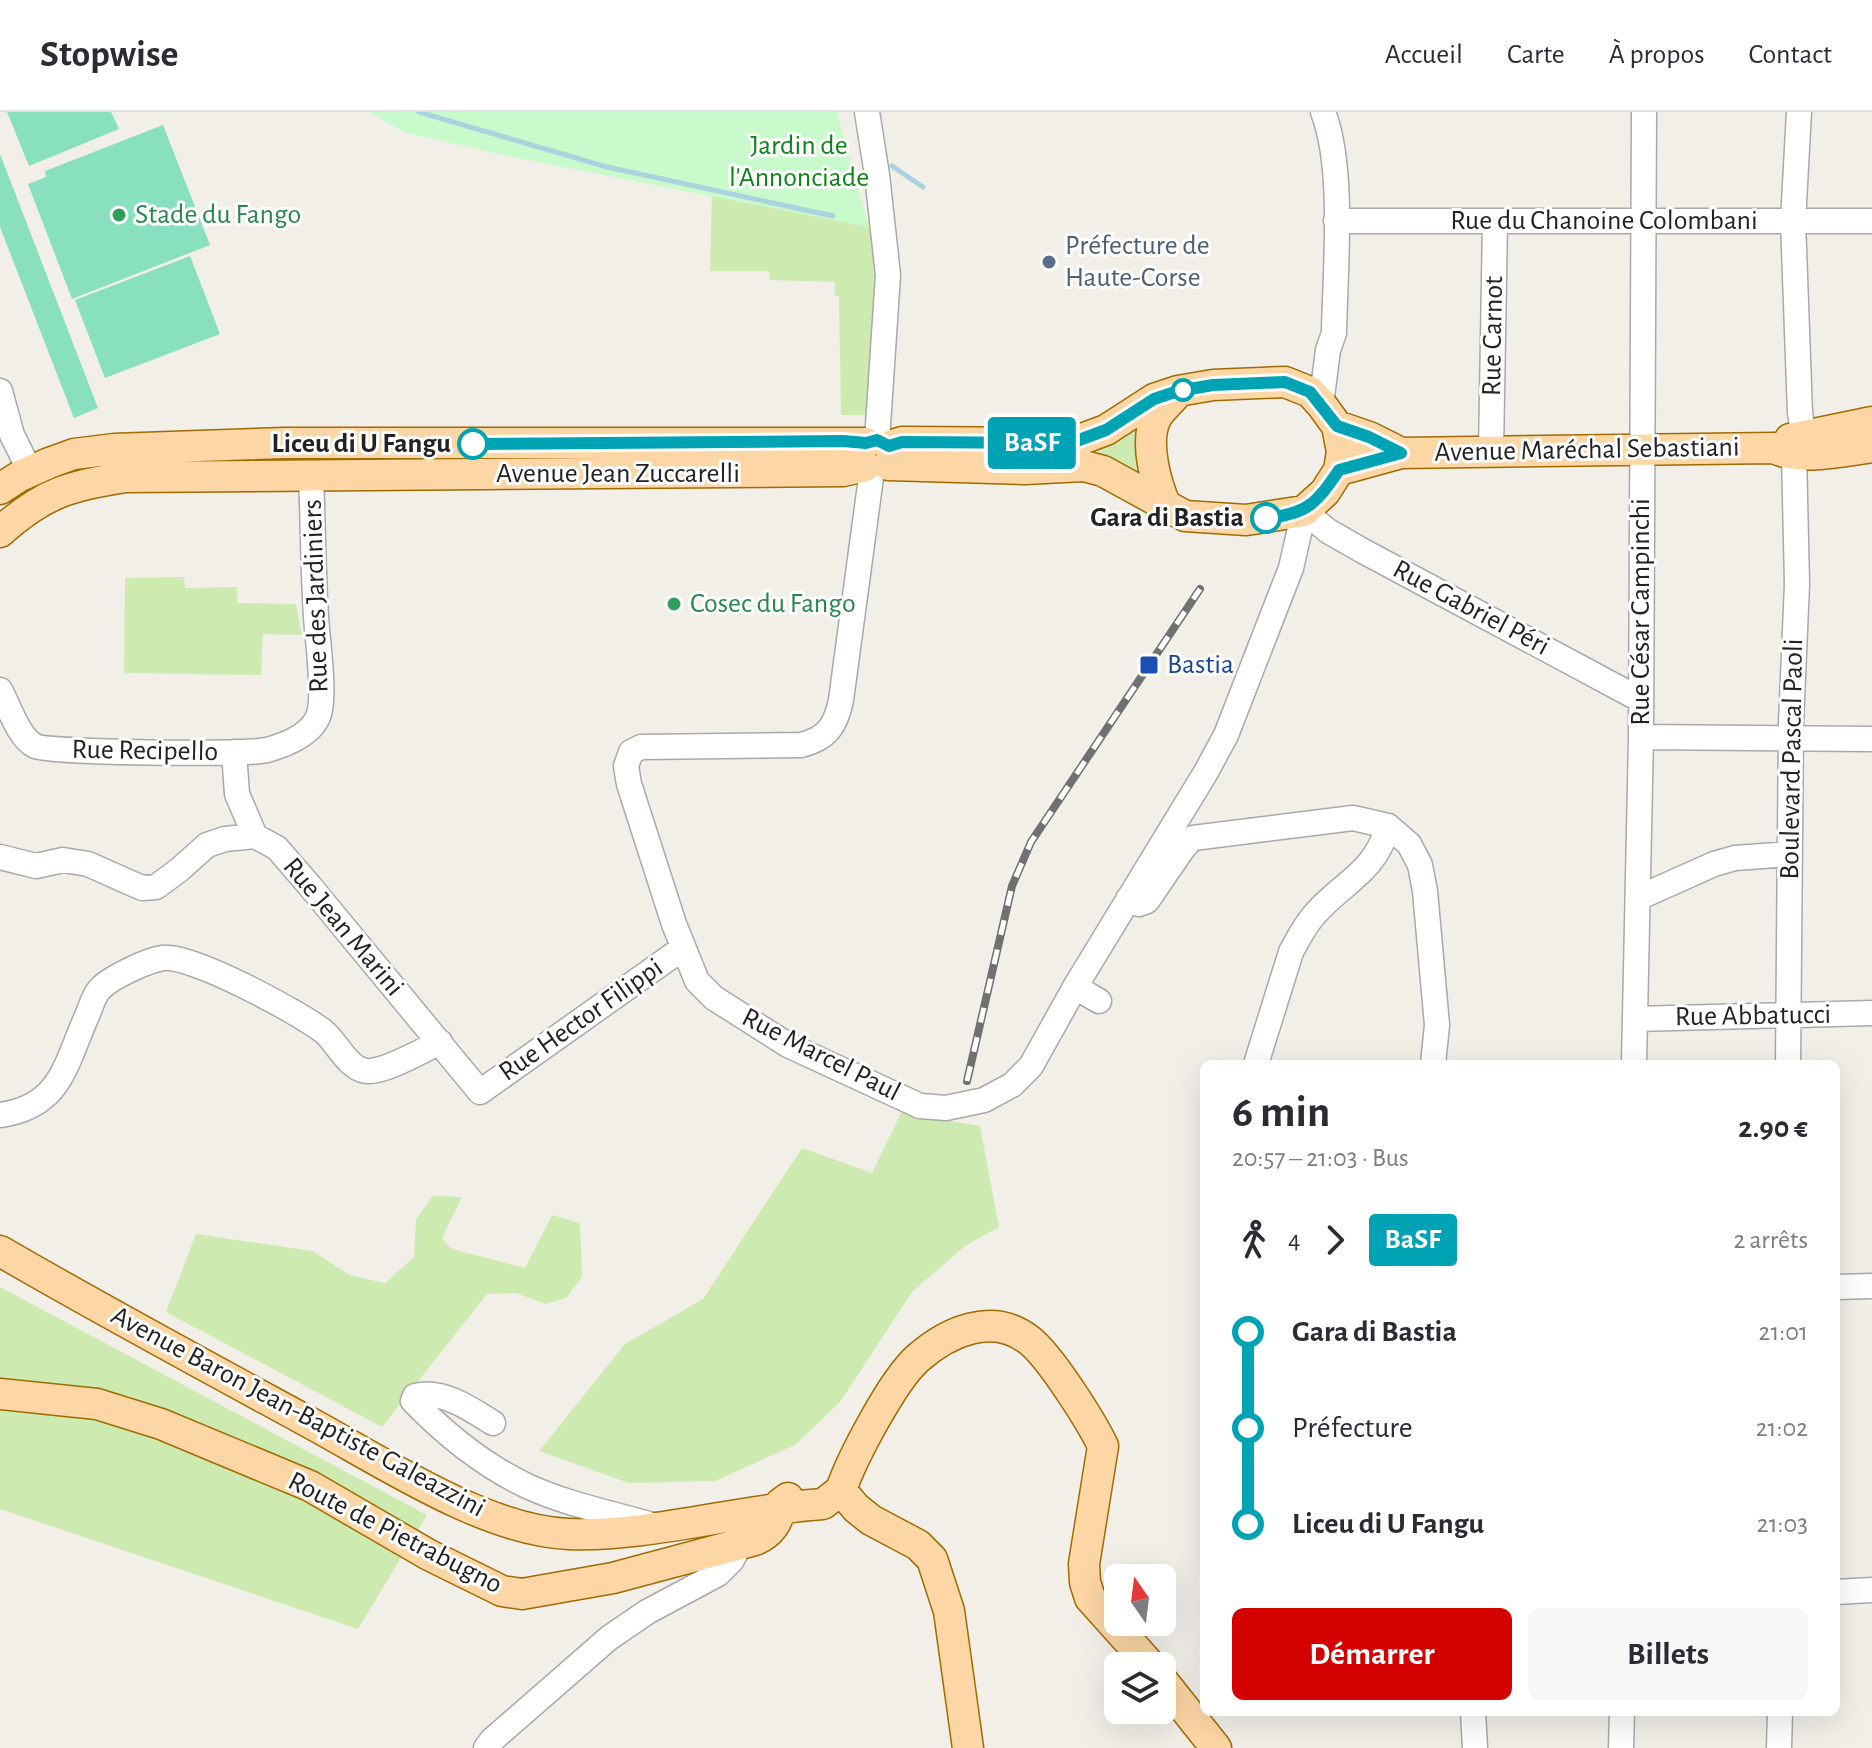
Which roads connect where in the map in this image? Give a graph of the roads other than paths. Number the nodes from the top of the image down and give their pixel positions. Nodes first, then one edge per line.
1 (867, 112) edge
2 (1323, 112) edge
3 (1644, 112) edge
4 (1799, 112) edge
5 (1643, 220) junction
6 (1336, 221) junction
7 (1495, 221) junction
8 (1793, 221) junction
9 (1872, 221) edge
10 (1328, 350) junction
11 (1285, 382) junction
12 (0, 391) edge
13 (1178, 391) junction
14 (1329, 415) junction
15 (1872, 422) edge
16 (1791, 446) junction
17 (1872, 447) edge
18 (1641, 450) junction
19 (1491, 452) junction
20 (1401, 453) junction
21 (876, 455) junction
22 (1339, 470) junction
23 (30, 471) junction
24 (311, 475) junction
25 (0, 489) edge
26 (1166, 506) junction
27 (1304, 511) junction
28 (0, 532) edge
29 (0, 690) edge
30 (1641, 700) junction
31 (1641, 737) junction
32 (1791, 737) junction
33 (1872, 739) edge
34 (234, 752) junction
35 (1388, 826) junction
36 (255, 836) junction
37 (1790, 854) junction
38 (0, 857) edge
39 (1638, 898) junction
40 (1128, 899) junction
41 (683, 948) junction
42 (1075, 987) junction
43 (1099, 1001) dead end
44 (1872, 1013) edge
45 (1789, 1016) junction
46 (1635, 1019) junction
47 (440, 1042) junction
48 (1257, 1060) edge
49 (1433, 1060) edge
50 (1634, 1060) edge
51 (1788, 1060) edge
52 (480, 1092) joint
53 (0, 1115) edge
54 (0, 1251) edge
55 (1872, 1286) edge
56 (1840, 1287) edge
57 (0, 1394) edge
58 (493, 1423) dead end
59 (841, 1490) junction
60 (787, 1501) junction
61 (594, 1520) junction
62 (740, 1544) junction
63 (1872, 1590) edge
64 (1840, 1592) edge
65 (1138, 1652) edge
66 (1176, 1698) edge
67 (1473, 1716) edge
68 (1622, 1716) edge
69 (1780, 1716) edge
70 (486, 1748) edge
71 (968, 1748) edge
72 (1216, 1748) edge
73 (1475, 1748) edge
74 (1621, 1748) edge
75 (1779, 1748) edge

1 - 21 street
2 - 6 street
3 - 5 street, Rue César Campinchi
4 - 8 street, Boulevard Pascal Paoli
5 - 7 street, Rue du Chanoine Colombani
5 - 8 street, Rue du Chanoine Colombani
5 - 18 street, Rue César Campinchi
6 - 7 street, Rue du Chanoine Colombani
6 - 10 street
7 - 19 street, Rue Carnot
8 - 9 street, Rue du Chanoine Colombani
8 - 16 street, Boulevard Pascal Paoli
10 - 11 street
10 - 14 street
11 - 13 main road
11 - 14 main road
12 - 23 street
13 - 21 main road, Avenue Jean Zuccarelli
13 - 26 main road
14 - 20 main road, Avenue Maréchal Sebastiani
14 - 22 main road
15 - 16 main road
16 - 17 main road
16 - 18 main road, Avenue Maréchal Sebastiani
16 - 32 street, Boulevard Pascal Paoli
18 - 19 main road, Avenue Maréchal Sebastiani
18 - 30 street, Rue César Campinchi
19 - 20 main road, Avenue Maréchal Sebastiani
20 - 22 main road, Avenue Maréchal Sebastiani
21 - 23 main road, Avenue Jean Zuccarelli
21 - 24 main road, Avenue Jean Zuccarelli
21 - 26 main road, Avenue Jean Zuccarelli
21 - 41 street, Rue Marcel Paul
22 - 27 main road
23 - 25 main road, Avenue Jean Zuccarelli
24 - 28 main road, Avenue Jean Zuccarelli
24 - 34 street, Rue des Jardiniers
26 - 27 main road
27 - 30 street, Rue Gabriel Péri
27 - 40 street, Rue Marcel Paul
29 - 34 street, Rue Recipello
30 - 31 street, Rue César Campinchi
31 - 32 street
31 - 39 street, Rue César Campinchi
32 - 33 street
32 - 37 street, Boulevard Pascal Paoli
34 - 36 street, Rue Recipello
35 - 40 street
35 - 48 street
35 - 49 street
36 - 38 street, Rue Jean Marini
36 - 47 street, Rue Jean Marini
37 - 39 street
37 - 45 street, Boulevard Pascal Paoli
39 - 46 street, Rue César Campinchi
40 - 42 street, Rue Marcel Paul
41 - 42 street, Rue Marcel Paul
41 - 52 street, Rue Hector Filippi
42 - 43 street
44 - 45 street, Rue Abbatucci
45 - 46 street, Rue Abbatucci
45 - 51 street, Boulevard Pascal Paoli
46 - 50 street, Rue César Campinchi
47 - 52 street, Rue Jean Marini
47 - 53 street
54 - 61 main road, Avenue Baron Jean-Baptiste Galeazzini
55 - 56 street
57 - 62 main road, Route de Pietrabugno
58 - 61 street
59 - 60 main road, Avenue Baron Jean-Baptiste Galeazzini
59 - 65 main road
59 - 71 main road
60 - 61 main road, Avenue Baron Jean-Baptiste Galeazzini
60 - 62 main road, Route de Pietrabugno
62 - 70 street
63 - 64 street
66 - 72 main road
67 - 73 street
68 - 74 street
69 - 75 street

